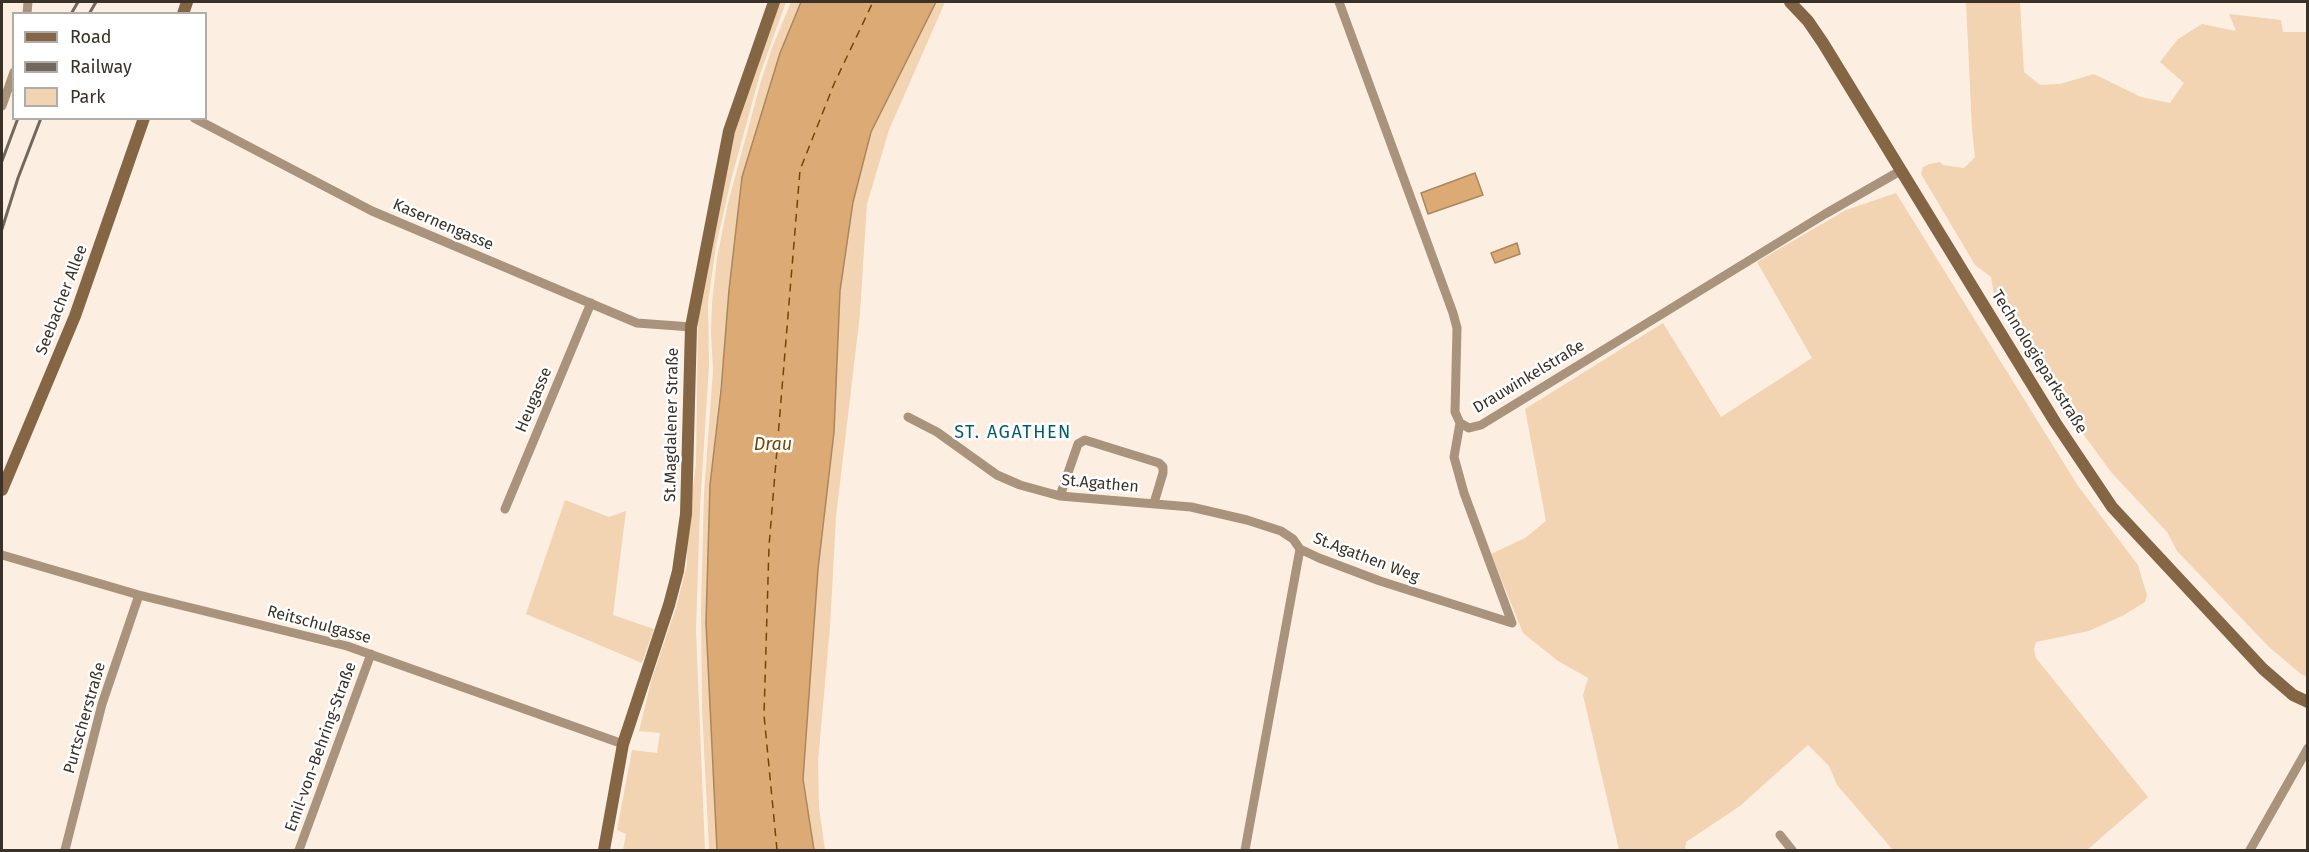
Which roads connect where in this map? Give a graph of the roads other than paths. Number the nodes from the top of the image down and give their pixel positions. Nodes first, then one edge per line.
1 (774, 2) edge
2 (1339, 2) edge
3 (1790, 2) edge
4 (12, 78) edge
5 (2, 106) edge
6 (143, 120) edge
7 (198, 120) edge
8 (1900, 171) junction
9 (591, 303) junction
10 (691, 327) junction
11 (908, 417) dead end
12 (1460, 423) junction
13 (2, 490) edge
14 (1060, 496) junction
15 (1154, 503) junction
16 (505, 509) dead end
17 (1300, 549) junction
18 (2, 555) edge
19 (139, 595) junction
20 (372, 654) junction
21 (2307, 702) edge
22 (623, 744) junction
23 (2307, 748) edge
24 (1780, 835) dead end
25 (65, 850) edge
26 (299, 850) edge
27 (604, 850) edge
28 (1245, 850) edge
29 (1792, 850) edge
30 (2250, 850) edge

1 - 10 street, St.Magdalener Straße
2 - 12 street, Drauwinkelstraße
3 - 8 street, Technologieparkstraße
4 - 5 street
6 - 13 street, Seebacher Allee
7 - 9 street, Kasernengasse
8 - 12 street, Drauwinkelstraße
8 - 21 street, Technologieparkstraße
9 - 10 street, Kasernengasse
9 - 16 street, Heugasse
10 - 22 street, St.Magdalener Straße
11 - 14 street, St.Agathen
12 - 17 street, St.Agathen Weg
14 - 15 street, St.Agathen
14 - 15 street
15 - 17 street, St.Agathen
17 - 28 street, St.Agathen Weg
18 - 19 street, Reitschulgasse
19 - 20 street, Reitschulgasse
19 - 25 street, Purtscherstraße
20 - 22 street, Reitschulgasse
20 - 26 street, Emil-von-Behring-Straße
22 - 27 street, St.Magdalener Straße
23 - 30 street
24 - 29 street

